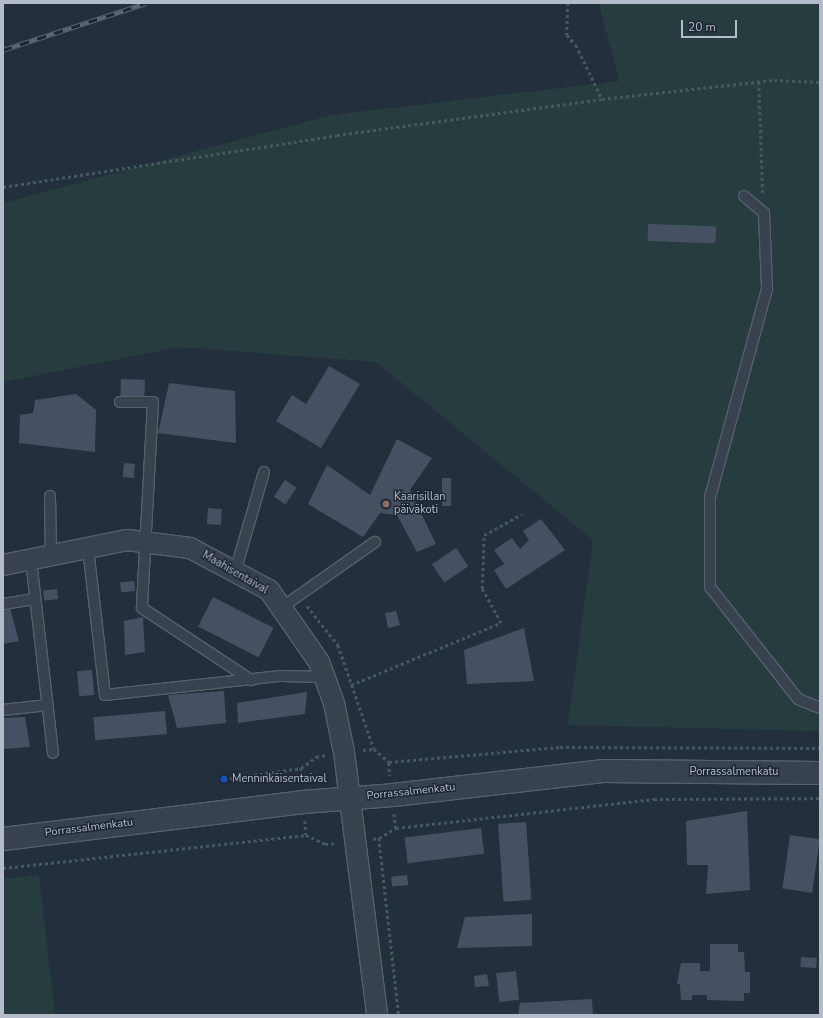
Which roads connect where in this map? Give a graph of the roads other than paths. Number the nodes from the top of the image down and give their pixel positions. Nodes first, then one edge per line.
1 (744, 196) dead end
2 (120, 402) dead end
3 (264, 472) dead end
4 (50, 496) dead end
5 (375, 542) dead end
6 (145, 543) junction
7 (88, 548) junction
8 (51, 556) junction
9 (31, 560) junction
10 (3, 565) edge
11 (235, 572) junction
12 (35, 599) junction
13 (3, 604) edge
14 (281, 608) junction
15 (325, 677) junction
16 (251, 680) junction
17 (48, 705) junction
18 (820, 708) edge
19 (3, 710) edge
20 (53, 753) dead end
21 (820, 773) edge
22 (348, 799) junction
23 (3, 839) edge
24 (377, 1015) edge

1 - 18 lane
2 - 6 lane
3 - 11 lane
4 - 8 lane
5 - 14 lane
6 - 7 street, Maahisentaival
6 - 11 street, Maahisentaival
6 - 16 lane
7 - 8 street, Maahisentaival
7 - 16 lane
8 - 9 street, Maahisentaival
9 - 10 street, Maahisentaival
9 - 12 lane
11 - 14 street, Maahisentaival
12 - 13 lane
12 - 17 lane
14 - 15 street, Maahisentaival
15 - 16 lane
15 - 22 street, Maahisentaival
17 - 19 lane
17 - 20 lane
21 - 22 street, Porrassalmenkatu
22 - 23 street, Porrassalmenkatu
22 - 24 street

